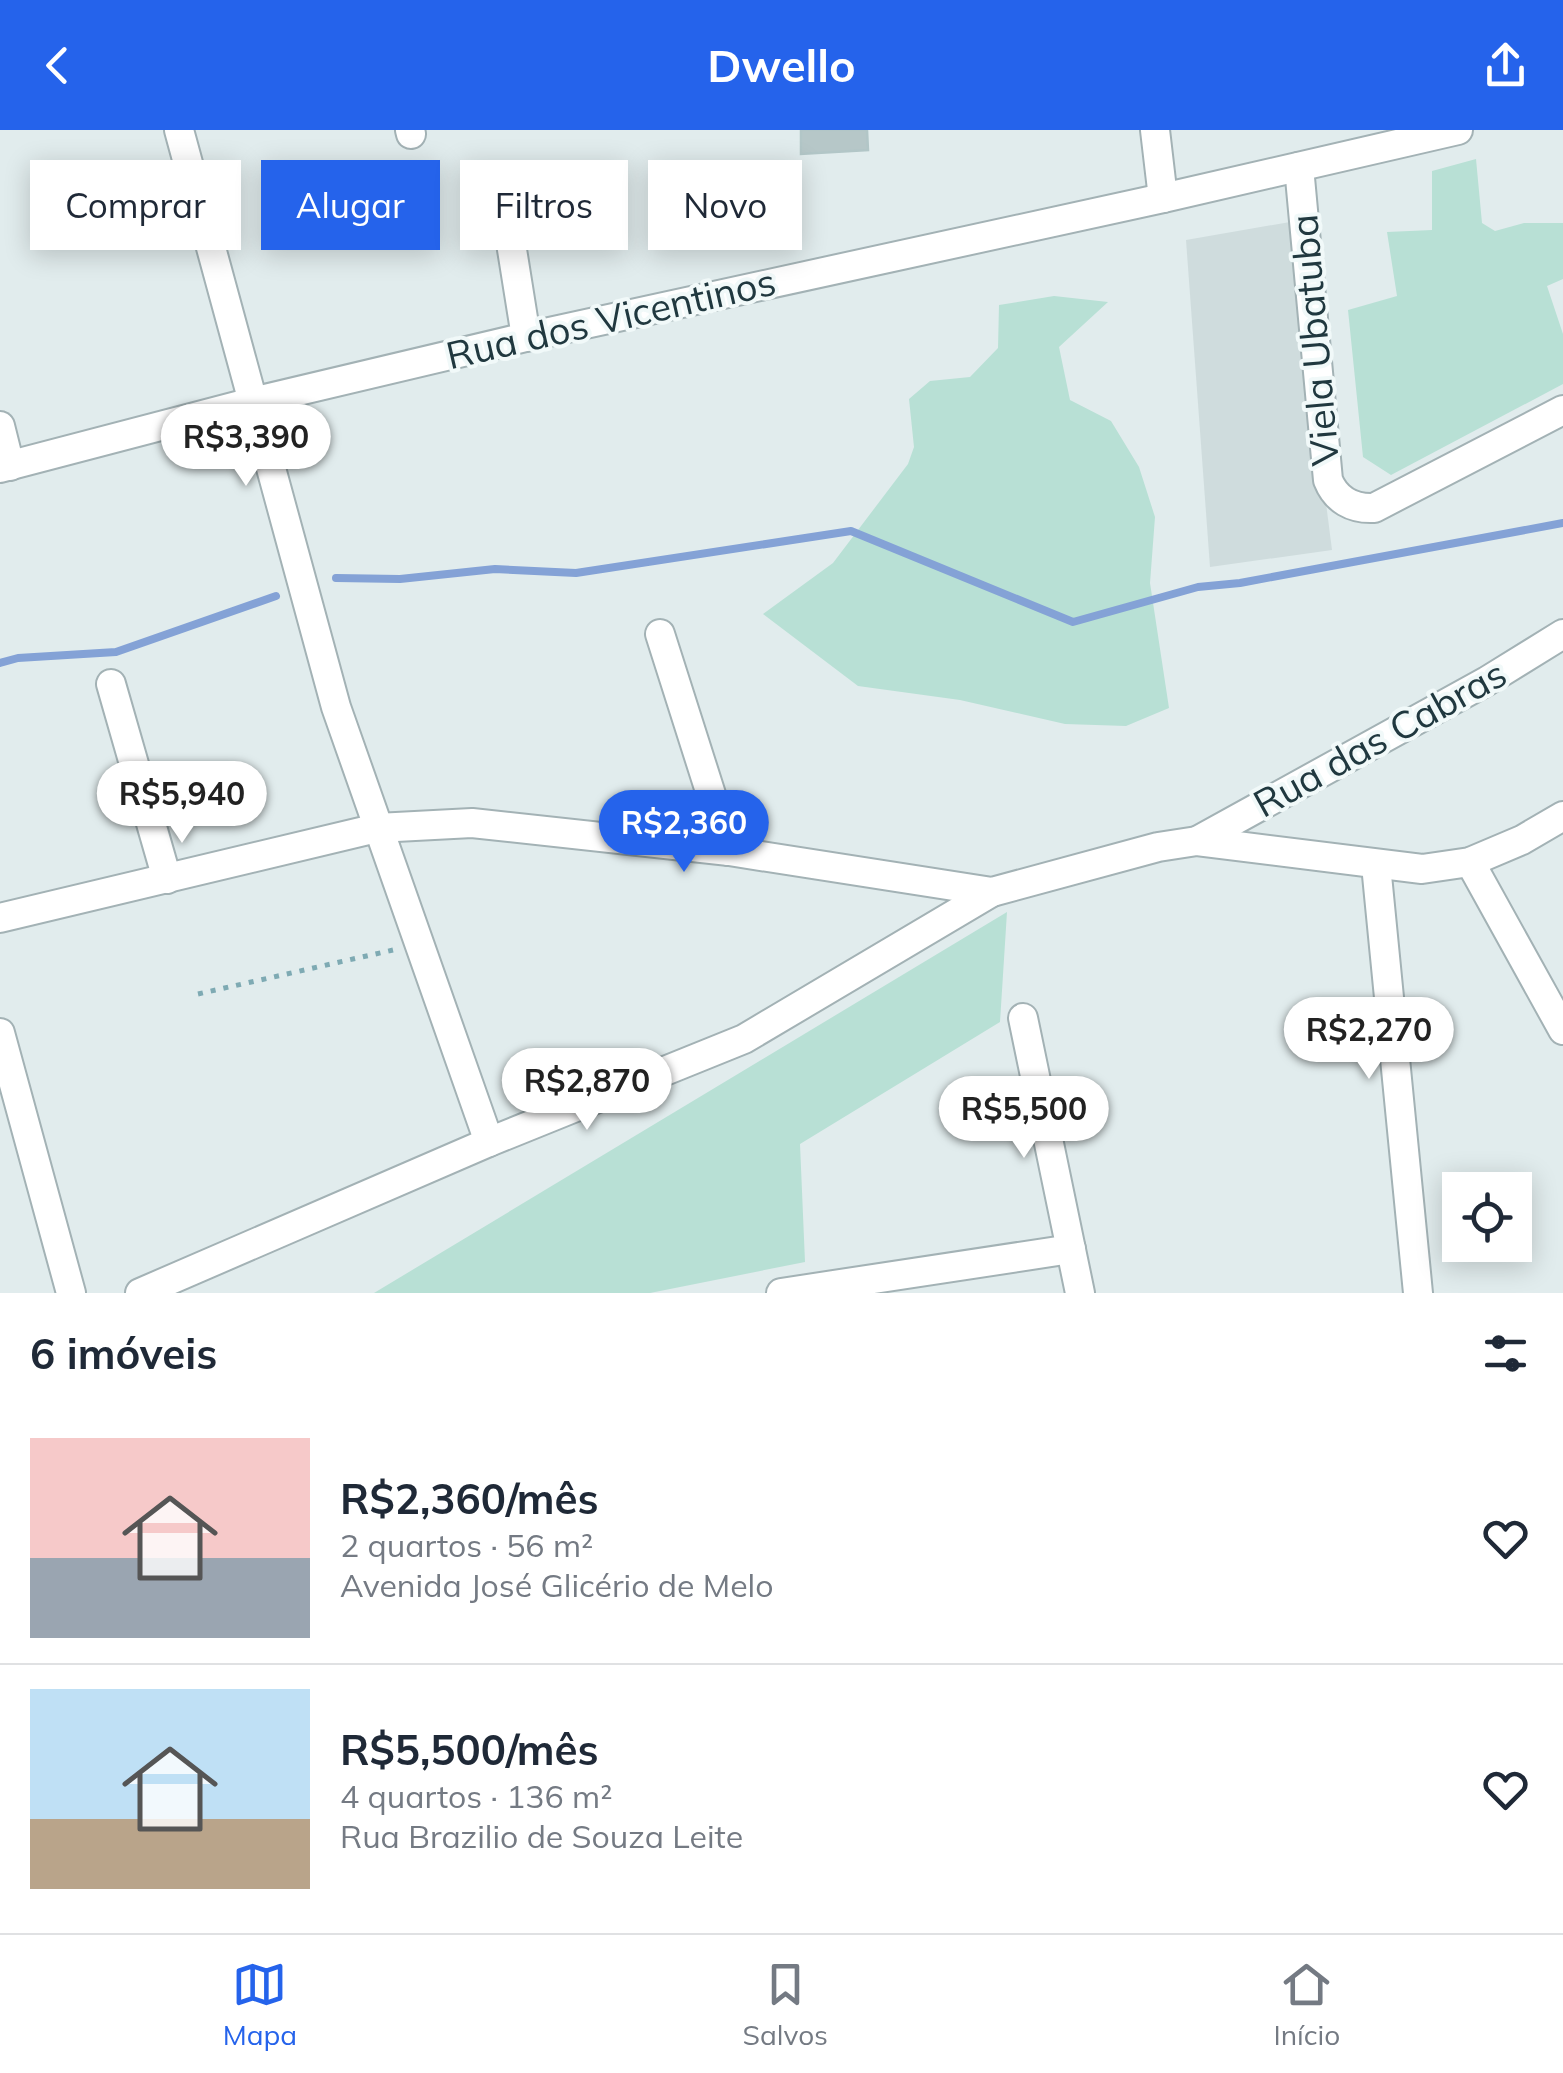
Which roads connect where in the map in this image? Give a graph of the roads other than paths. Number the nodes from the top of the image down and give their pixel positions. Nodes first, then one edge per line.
1 (179, 130) edge
2 (1155, 130) edge
3 (1458, 130) edge
4 (1429, 133) edge
5 (1299, 167) junction
6 (1163, 198) junction
7 (512, 250) edge
8 (526, 337) junction
9 (252, 402) junction
10 (1563, 410) edge
11 (0, 426) edge
12 (5, 467) edge
13 (660, 634) dead end
14 (1563, 634) edge
15 (111, 684) dead end
16 (1563, 816) edge
17 (376, 828) junction
18 (1197, 841) junction
19 (728, 851) junction
20 (1470, 862) junction
21 (1376, 864) junction
22 (168, 879) junction
23 (992, 892) junction
24 (0, 918) edge
25 (1023, 1018) dead end
26 (1563, 1030) edge
27 (0, 1033) edge
28 (488, 1142) junction
29 (1071, 1249) junction
30 (71, 1293) edge
31 (140, 1293) edge
32 (781, 1293) edge
33 (1080, 1293) edge
34 (1418, 1293) edge

1 - 9 street
2 - 6 street
3 - 4 street, Rua dos Vicentinos
4 - 5 street, Rua dos Vicentinos
5 - 6 street, Rua dos Vicentinos
5 - 10 street, Viela Ubatuba
6 - 8 street, Rua dos Vicentinos
7 - 8 street
8 - 9 street, Rua dos Vicentinos
9 - 12 street, Rua dos Vicentinos
9 - 17 street
11 - 12 street
13 - 19 street
14 - 18 street, Rua das Cabras
15 - 22 street
16 - 20 street
17 - 19 street
17 - 22 street
17 - 28 street
18 - 21 street
18 - 23 street
19 - 23 street
20 - 21 street
20 - 26 street
21 - 34 street
22 - 24 street
23 - 28 street
25 - 29 street
27 - 30 street
28 - 31 street
29 - 32 street
29 - 33 street

